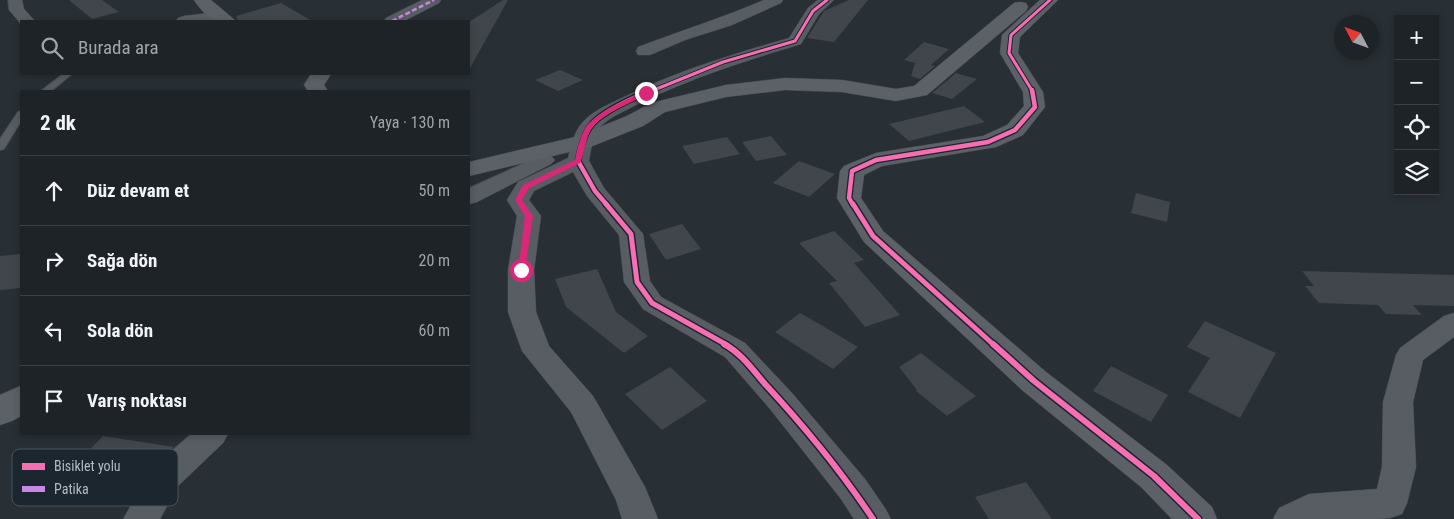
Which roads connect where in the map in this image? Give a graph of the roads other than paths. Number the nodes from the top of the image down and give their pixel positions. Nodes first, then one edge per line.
1 (15, 0) edge
2 (202, 0) edge
3 (434, 0) edge
4 (776, 0) edge
5 (827, 0) edge
6 (1032, 0) edge
7 (1050, 0) edge
8 (223, 19) edge
9 (26, 20) edge
10 (204, 20) edge
11 (394, 20) edge
12 (644, 50) dead end
13 (67, 75) edge
14 (320, 75) edge
15 (46, 90) edge
16 (317, 90) edge
17 (20, 116) edge
18 (0, 147) edge
19 (580, 152) junction
20 (470, 169) edge
21 (470, 197) edge
22 (1454, 324) edge
23 (20, 400) edge
24 (0, 412) edge
25 (211, 435) edge
26 (178, 465) edge
27 (149, 506) edge
28 (141, 519) edge
29 (640, 519) edge
30 (873, 519) edge
31 (1198, 519) edge
32 (1291, 519) edge

1 - 9 street
2 - 8 street
3 - 11 street
4 - 12 street
5 - 19 street
6 - 19 street
7 - 31 street
8 - 10 street
13 - 15 lane
14 - 16 street
17 - 18 lane
19 - 20 street
19 - 21 street
19 - 29 street
19 - 30 street
22 - 32 street
23 - 24 street
25 - 26 street
27 - 28 street

